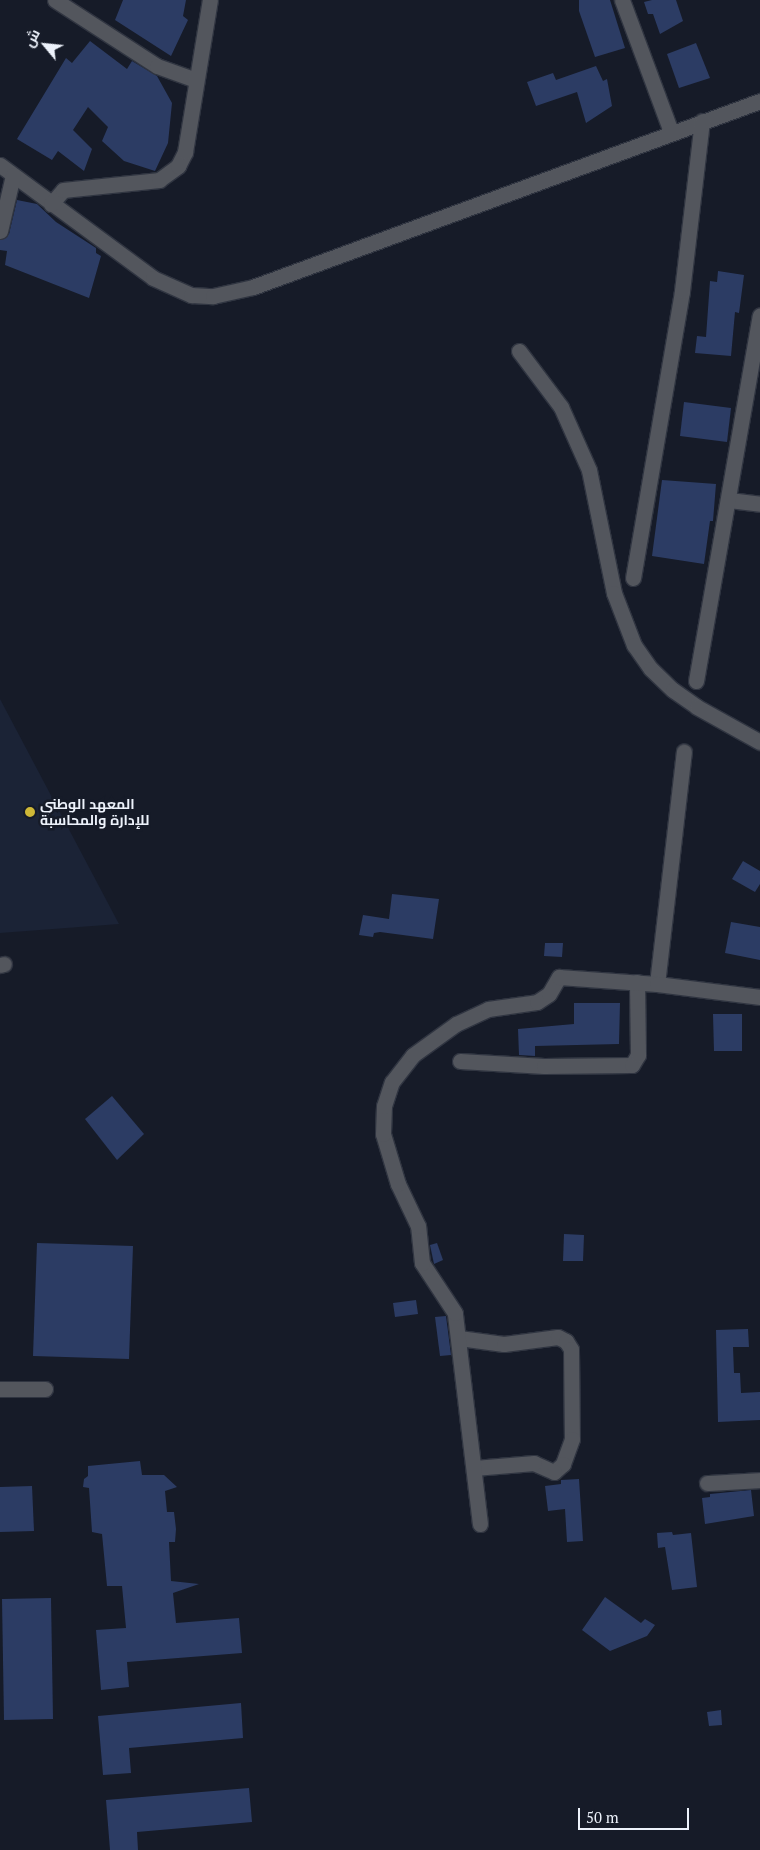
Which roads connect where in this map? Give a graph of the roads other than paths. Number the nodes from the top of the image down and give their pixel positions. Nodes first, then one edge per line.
1 (55, 0) edge
2 (210, 0) edge
3 (622, 0) edge
4 (196, 80) junction
5 (760, 101) edge
6 (702, 121) junction
7 (671, 132) junction
8 (0, 165) edge
9 (12, 175) junction
10 (51, 204) junction
11 (0, 231) edge
12 (759, 324) edge
13 (520, 351) dead end
14 (729, 500) junction
15 (760, 504) edge
16 (633, 578) dead end
17 (696, 681) dead end
18 (760, 742) edge
19 (684, 752) dead end
20 (637, 982) junction
21 (656, 984) junction
22 (760, 997) edge
23 (460, 1061) dead end
24 (459, 1338) junction
25 (0, 1389) edge
26 (46, 1389) dead end
27 (474, 1468) junction
28 (760, 1480) edge
29 (707, 1483) dead end
30 (480, 1524) dead end

1 - 4 street
2 - 4 street
3 - 7 street
4 - 10 street
5 - 6 street
6 - 7 street
6 - 16 street
7 - 10 street
8 - 9 street
9 - 10 street
9 - 11 street
12 - 14 street
13 - 18 street
14 - 15 street
14 - 17 street
19 - 21 street
20 - 21 street
20 - 23 street
20 - 24 street
21 - 22 street
24 - 27 street
24 - 27 street
25 - 26 street
27 - 30 street
28 - 29 street

